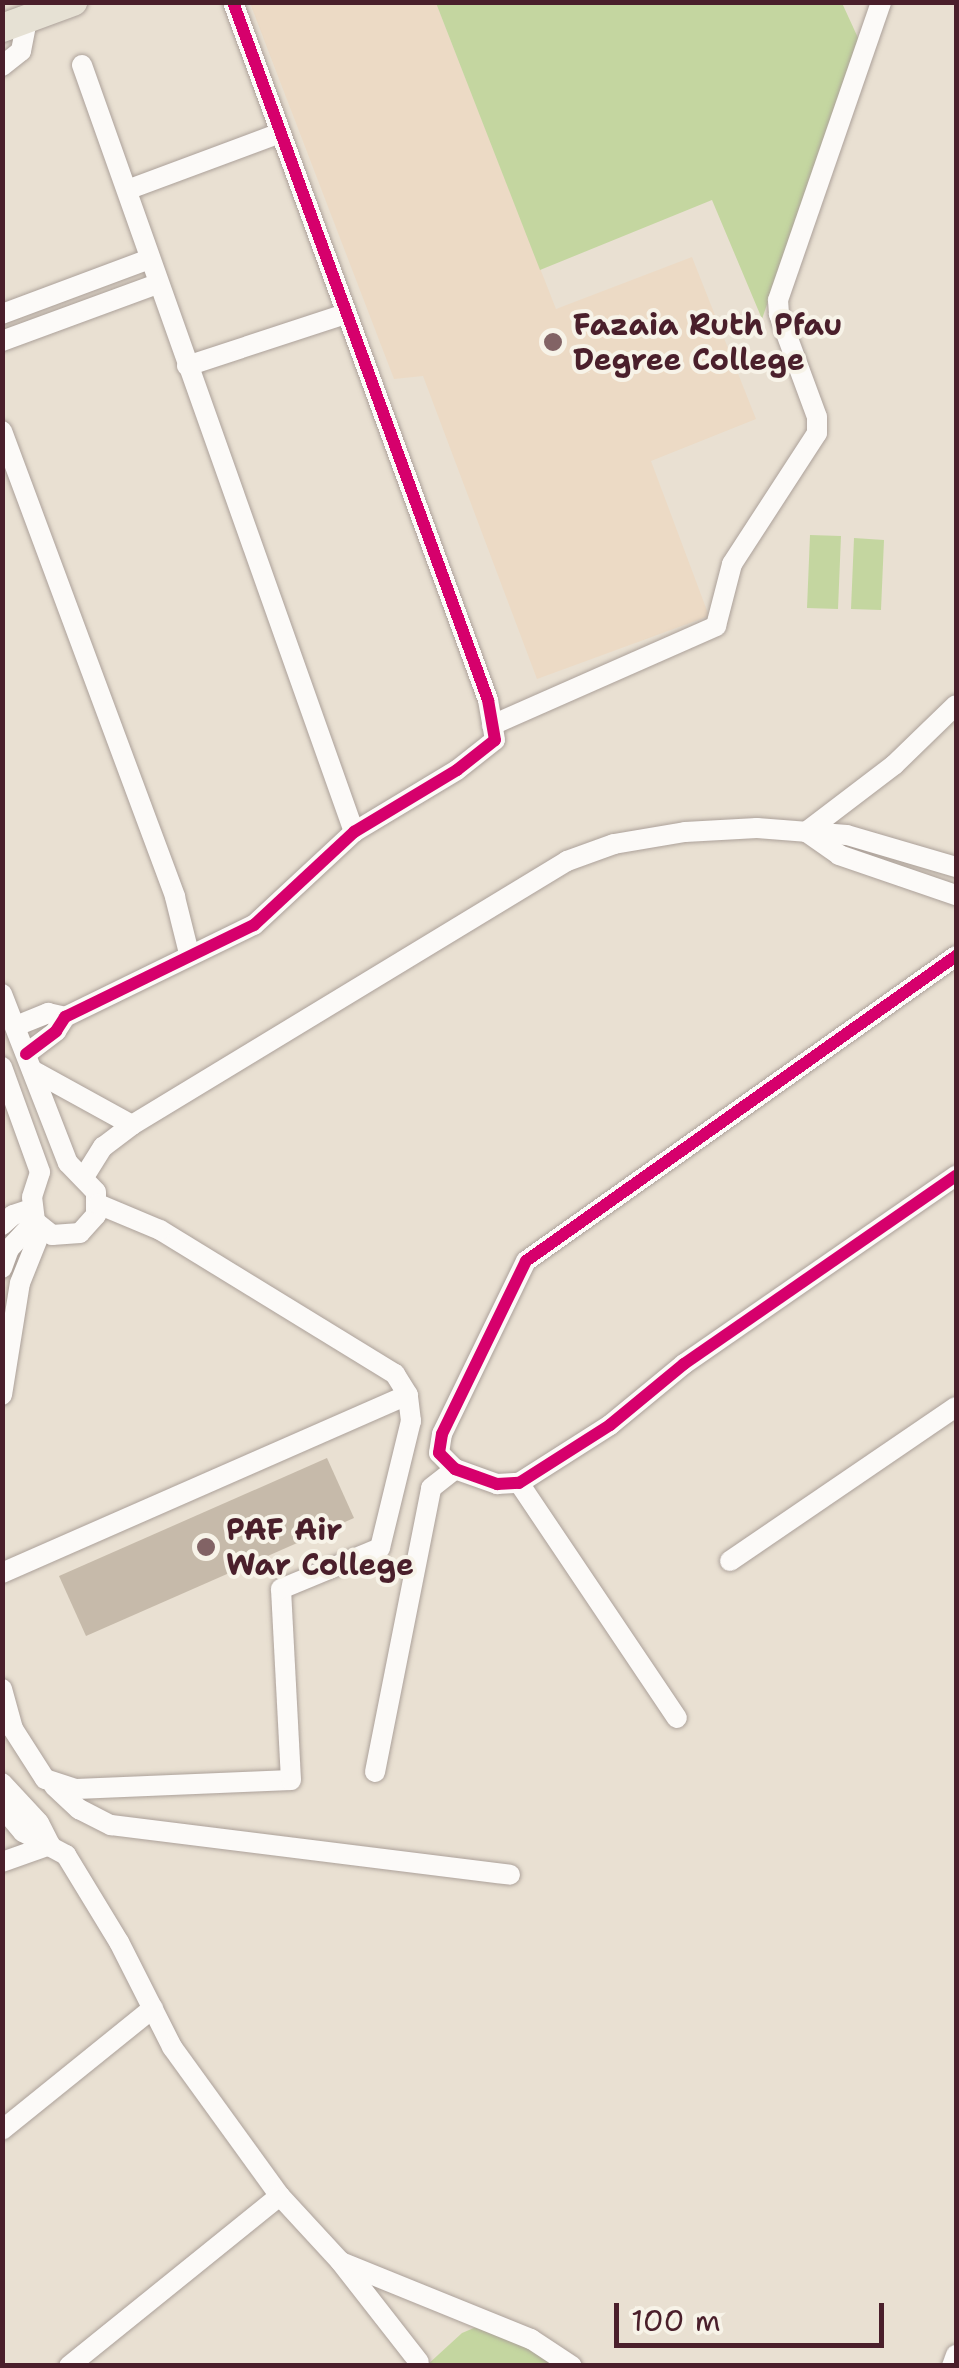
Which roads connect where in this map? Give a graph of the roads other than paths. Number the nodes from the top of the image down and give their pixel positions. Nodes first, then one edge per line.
1 (73, 2) edge
2 (232, 2) edge
3 (881, 2) edge
4 (15, 24) edge
5 (82, 65) dead end
6 (2, 66) edge
7 (280, 132) junction
8 (127, 190) junction
9 (150, 259) junction
10 (157, 284) junction
11 (2, 314) edge
12 (346, 314) junction
13 (2, 341) edge
14 (186, 366) junction
15 (2, 431) edge
16 (956, 705) edge
17 (492, 725) junction
18 (354, 832) junction
19 (806, 832) junction
20 (956, 867) edge
21 (956, 895) edge
22 (189, 953) junction
23 (956, 956) edge
24 (2, 994) edge
25 (65, 1017) junction
26 (16, 1026) junction
27 (29, 1062) junction
28 (4, 1075) edge
29 (132, 1125) junction
30 (956, 1176) edge
31 (84, 1177) junction
32 (98, 1204) junction
33 (36, 1219) junction
34 (2, 1225) edge
35 (2, 1268) edge
36 (408, 1394) junction
37 (2, 1395) edge
38 (956, 1407) edge
39 (455, 1469) junction
40 (519, 1483) junction
41 (730, 1561) dead end
42 (2, 1573) edge
43 (2, 1689) edge
44 (676, 1718) dead end
45 (375, 1772) dead end
46 (45, 1778) junction
47 (2, 1783) edge
48 (2, 1807) edge
49 (31, 1828) junction
50 (2, 1842) edge
51 (50, 1845) junction
52 (2, 1862) edge
53 (510, 1875) dead end
54 (152, 2008) junction
55 (2, 2130) edge
56 (280, 2196) junction
57 (340, 2261) junction
58 (956, 2355) edge
59 (419, 2362) dead end
60 (69, 2366) edge
61 (572, 2366) edge
62 (952, 2366) edge

1 - 4 highway
2 - 7 street
3 - 17 street
4 - 6 street
5 - 8 street
7 - 8 street
7 - 12 street
8 - 9 street
9 - 10 street
9 - 11 street
10 - 13 street
10 - 14 street
12 - 14 street
12 - 17 street
14 - 18 street
15 - 22 street
16 - 19 street
17 - 18 street
18 - 22 street
19 - 20 street
19 - 21 street
19 - 29 street
22 - 25 street
23 - 39 street
24 - 26 street
25 - 26 street
25 - 27 street
26 - 27 street
27 - 29 street
27 - 31 street
28 - 33 street
29 - 31 street
30 - 40 street
31 - 32 street
32 - 33 street
32 - 36 street
33 - 34 street
33 - 35 street
33 - 37 street
36 - 42 street
36 - 46 street
38 - 41 street
39 - 40 street
39 - 45 street
40 - 44 street
43 - 46 street
46 - 53 street
47 - 49 street
48 - 49 street
49 - 50 street
49 - 51 street
51 - 52 street
51 - 54 street
54 - 55 street
54 - 56 street
56 - 57 street
56 - 60 street
57 - 59 street
57 - 61 street
58 - 62 street

